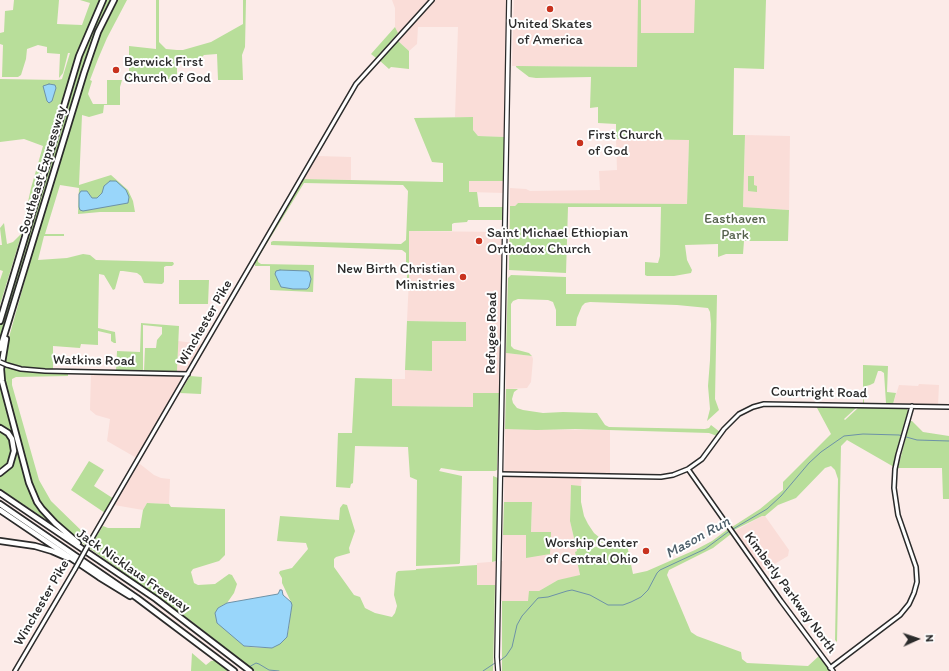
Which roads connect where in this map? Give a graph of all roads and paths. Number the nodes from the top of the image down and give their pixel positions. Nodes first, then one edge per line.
1 (103, 0) edge
2 (114, 0) edge
3 (432, 0) edge
4 (509, 0) edge
5 (14, 303) junction
6 (1, 314) edge
7 (0, 321) edge
8 (0, 349) edge
9 (0, 362) edge
10 (188, 374) junction
11 (912, 406) junction
12 (949, 407) edge
13 (0, 428) edge
14 (688, 469) junction
15 (0, 473) edge
16 (501, 474) junction
17 (0, 492) edge
18 (0, 504) edge
19 (0, 510) edge
20 (0, 541) edge
21 (83, 549) junction
22 (78, 563) junction
23 (160, 615) junction
24 (497, 667) edge
25 (830, 668) junction
26 (15, 671) edge
27 (234, 671) edge
28 (250, 671) edge
29 (833, 671) edge

1 - 6 highway, Southeast Expressway
2 - 5 highway, Southeast Expressway
3 - 10 street, Winchester Pike
4 - 16 main road, Refugee Road
5 - 8 highway, Southeast Expressway
5 - 21 highway
6 - 7 highway, Southeast Expressway
9 - 10 street, Watkins Road, bridge
10 - 26 street, Winchester Pike, bridge
11 - 12 street, Courtright Road
11 - 14 street, Courtright Road
11 - 25 street
13 - 15 highway
14 - 16 street, Courtright Road
14 - 25 street, Kimberly Parkway North
16 - 24 main road, Refugee Road
17 - 21 highway, Jack Nicklaus Freeway
18 - 23 highway, Jack Nicklaus Freeway
19 - 22 highway
20 - 22 highway
21 - 28 highway, Jack Nicklaus Freeway
22 - 23 highway
23 - 27 highway, Jack Nicklaus Freeway
25 - 29 street, Kimberly Parkway North

